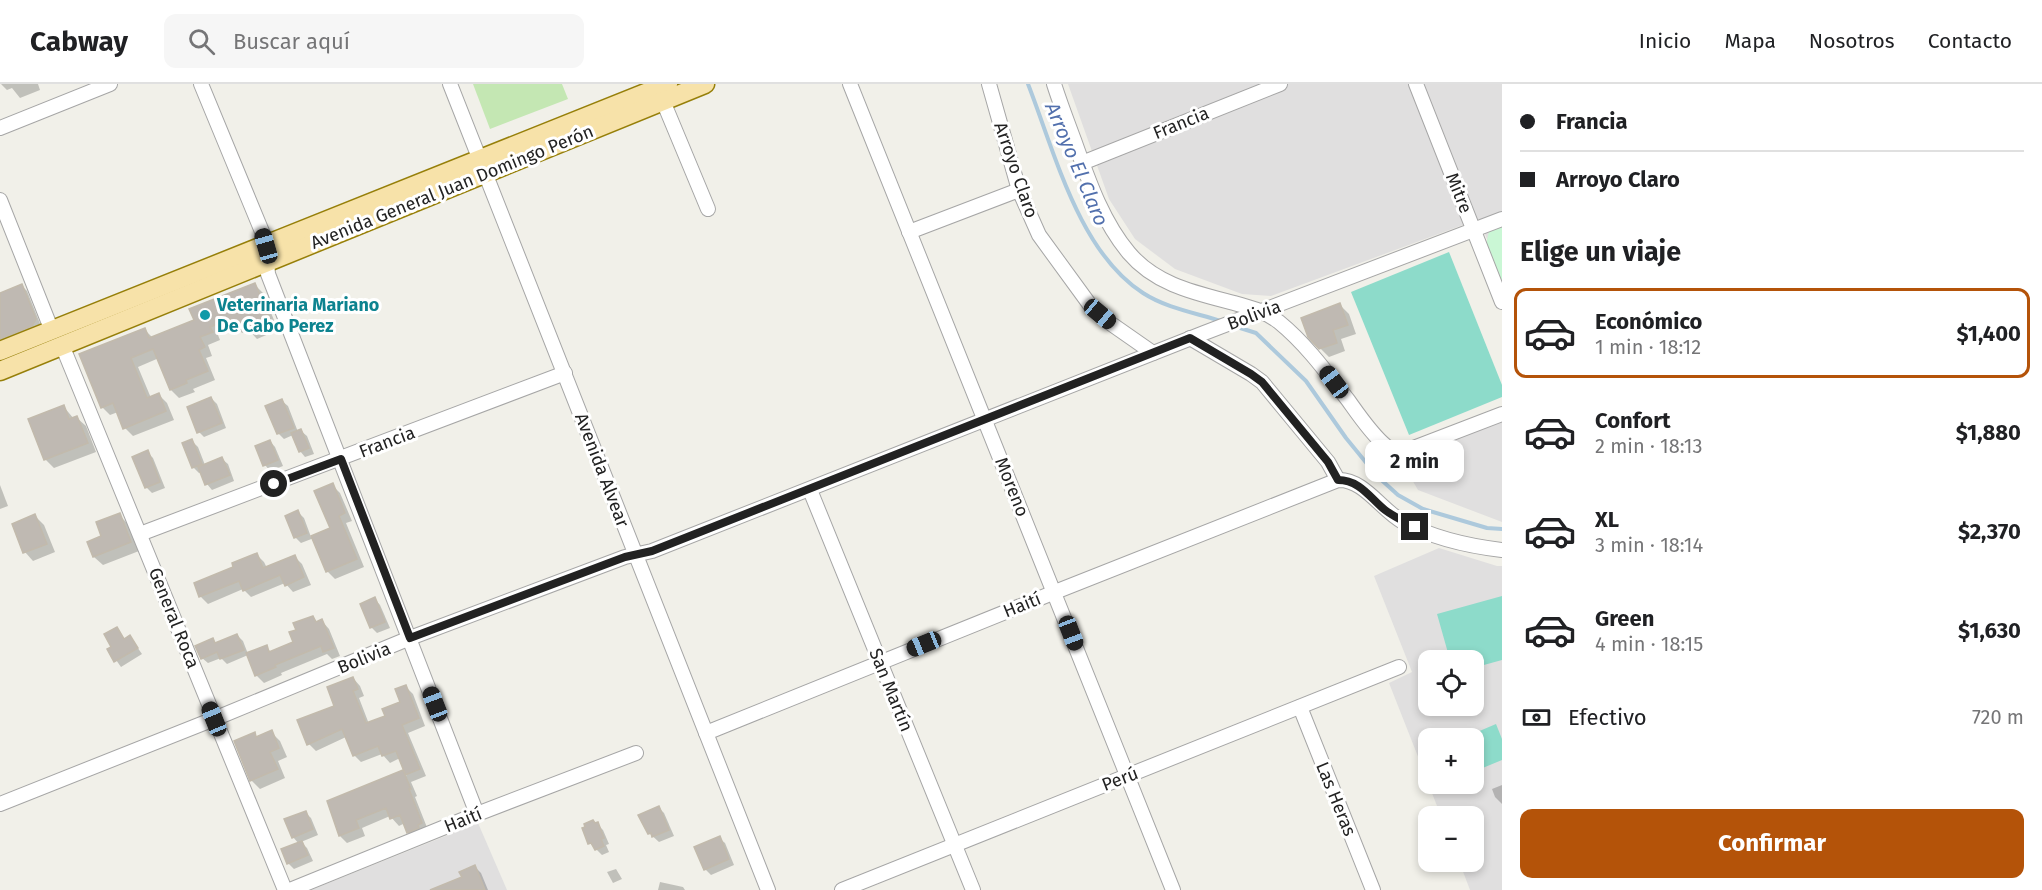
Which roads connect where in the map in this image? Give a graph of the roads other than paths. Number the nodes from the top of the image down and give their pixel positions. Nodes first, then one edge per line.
1 (110, 84) edge
2 (201, 84) edge
3 (450, 84) edge
4 (705, 84) edge
5 (850, 84) edge
6 (988, 84) edge
7 (1054, 84) edge
8 (1280, 84) edge
9 (1416, 84) edge
10 (666, 92) edge
11 (0, 128) edge
12 (1082, 163) junction
13 (482, 166) junction
14 (1019, 190) junction
15 (0, 201) edge
16 (708, 209) dead end
17 (1502, 219) edge
18 (1474, 231) junction
19 (909, 232) junction
20 (266, 255) junction
21 (1502, 302) edge
22 (1258, 313) junction
23 (1197, 336) junction
24 (57, 338) junction
25 (0, 351) edge
26 (1153, 353) junction
27 (0, 371) edge
28 (565, 373) junction
29 (1502, 414) edge
30 (985, 420) junction
31 (341, 459) junction
32 (1338, 480) junction
33 (810, 490) junction
34 (140, 534) junction
35 (1502, 550) edge
36 (635, 555) junction
37 (1055, 592) junction
38 (410, 638) junction
39 (880, 662) junction
40 (1399, 667) dead end
41 (1300, 707) junction
42 (214, 719) junction
43 (706, 733) junction
44 (636, 753) dead end
45 (1127, 776) junction
46 (0, 804) edge
47 (477, 814) junction
48 (954, 844) junction
49 (285, 890) edge
50 (290, 890) edge
51 (768, 890) edge
52 (842, 890) edge
53 (973, 890) edge
54 (1173, 890) edge
55 (1373, 890) edge

1 - 11 street
2 - 20 street
3 - 13 street, Avenida Alvear
4 - 10 main road, Avenida General Juan Domingo Perón
5 - 19 street, Moreno
6 - 14 street, Arroyo Claro
7 - 12 street
8 - 12 street, Francia
9 - 18 street, Mitre
10 - 13 main road, Avenida General Juan Domingo Perón
10 - 16 street
12 - 22 street
13 - 20 main road, Avenida General Juan Domingo Perón
13 - 28 street, Avenida Alvear
14 - 19 street
14 - 26 street, Arroyo Claro
15 - 24 street, General Roca
17 - 18 street, Bolivia
18 - 21 street, Mitre
18 - 22 street, Bolivia
19 - 30 street, Moreno
20 - 24 main road, Avenida General Juan Domingo Perón
20 - 31 street
22 - 23 street, Bolivia
22 - 29 street
23 - 26 street, Bolivia
23 - 32 street
24 - 25 main road, Avenida General Juan Domingo Perón
24 - 27 main road, Avenida General Juan Domingo Perón
24 - 34 street, General Roca
26 - 30 street, Bolivia
28 - 31 street, Francia
28 - 36 street, Avenida Alvear
30 - 33 street, Bolivia
30 - 37 street, Moreno
31 - 34 street, Francia
31 - 38 street
32 - 35 street
32 - 37 street, Haití
33 - 36 street, Bolivia
33 - 39 street, San Martín
34 - 42 street, General Roca
36 - 38 street, Bolivia
36 - 43 street, Avenida Alvear
37 - 39 street, Haití
37 - 45 street, Moreno
38 - 42 street, Bolivia
38 - 47 street
39 - 43 street, Haití
39 - 48 street, San Martín
40 - 41 street, Perú
41 - 45 street, Perú
41 - 55 street, Las Heras
42 - 46 street, Bolivia
42 - 49 street, General Roca
43 - 51 street, Avenida Alvear
44 - 47 street, Haití
45 - 48 street, Perú
45 - 54 street, Moreno
47 - 50 street, Haití
48 - 52 street, Perú
48 - 53 street, San Martín

